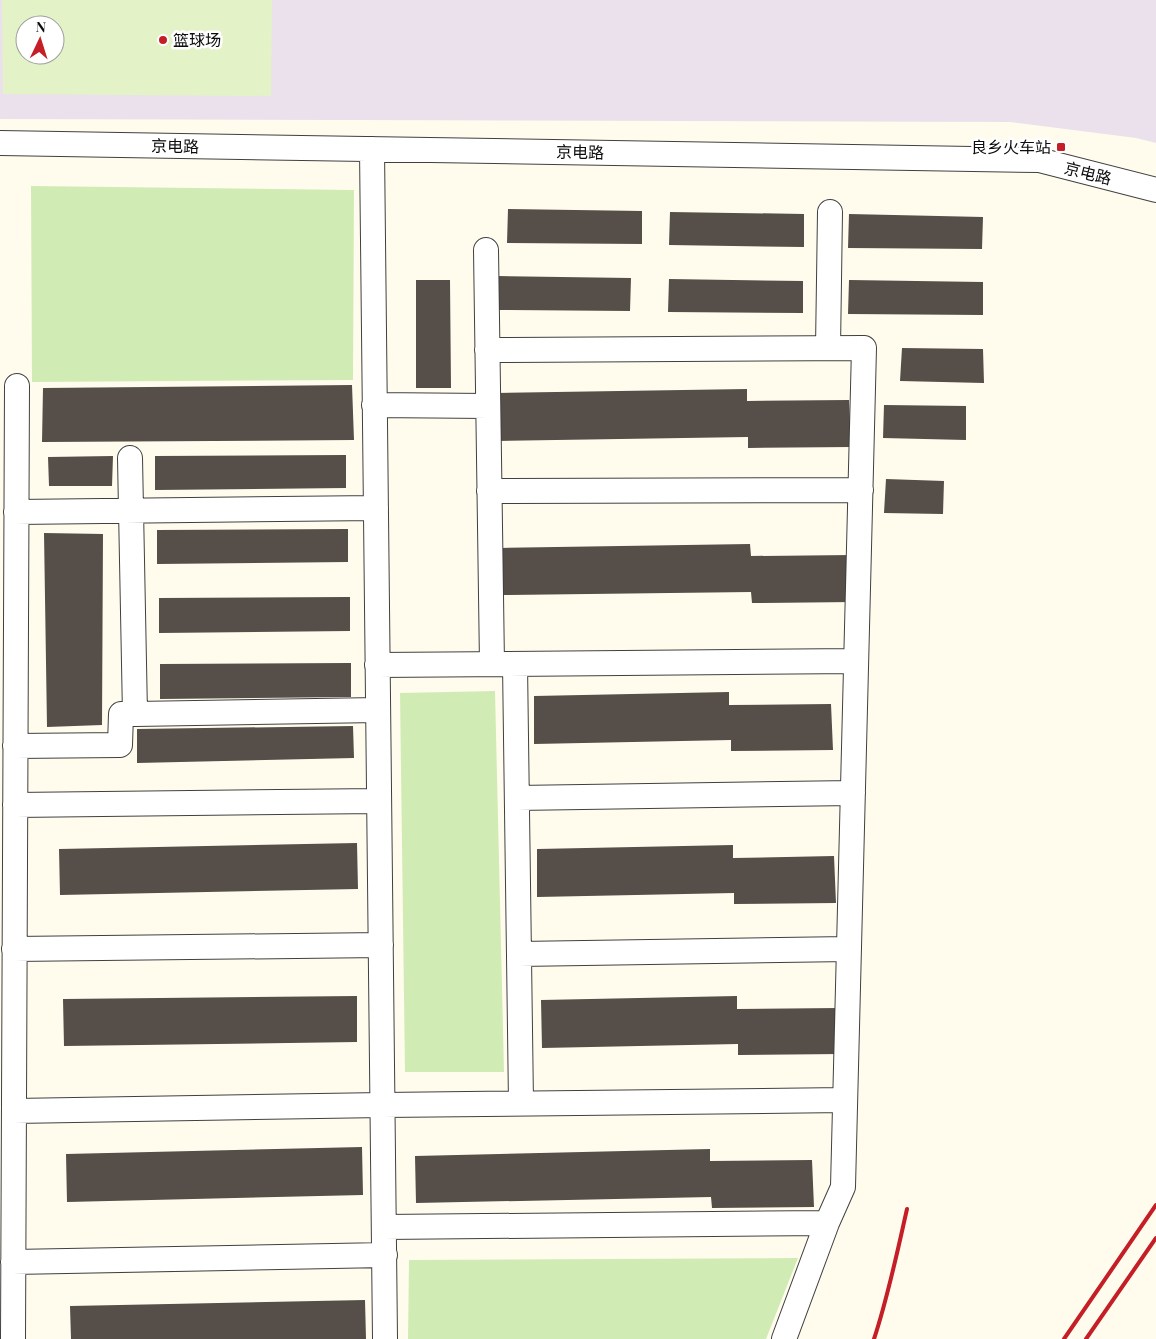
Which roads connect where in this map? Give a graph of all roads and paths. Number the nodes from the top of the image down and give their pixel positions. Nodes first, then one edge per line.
1 (0, 143) edge
2 (372, 149) junction
3 (1156, 190) edge
4 (830, 212) dead end
5 (486, 250) dead end
6 (828, 348) junction
7 (487, 350) junction
8 (17, 386) dead end
9 (374, 405) junction
10 (488, 406) junction
11 (130, 458) dead end
12 (861, 490) junction
13 (489, 491) junction
14 (376, 508) junction
15 (131, 511) junction
16 (16, 512) junction
17 (856, 661) junction
18 (503, 664) junction
19 (378, 665) junction
20 (378, 710) junction
21 (135, 714) junction
22 (15, 746) junction
23 (853, 794) junction
24 (516, 798) junction
25 (379, 801) junction
26 (15, 805) junction
27 (381, 945) junction
28 (849, 949) junction
29 (14, 950) junction
30 (519, 954) junction
31 (845, 1100) junction
32 (521, 1103) junction
33 (383, 1105) junction
34 (14, 1111) junction
35 (827, 1223) junction
36 (384, 1228) junction
37 (385, 1255) junction
38 (13, 1262) junction
39 (13, 1339) edge
40 (385, 1339) edge
41 (784, 1339) edge

1 - 2 street, 京电路
2 - 3 street, 京电路
2 - 9 street
4 - 6 street
5 - 7 street
6 - 7 street
6 - 12 street
7 - 10 street
8 - 16 street
9 - 10 street
9 - 14 street
10 - 13 street
11 - 15 street
12 - 13 street
12 - 17 street
13 - 18 street
14 - 15 street
14 - 19 street
15 - 16 street
15 - 21 street
16 - 22 street
17 - 18 street
17 - 23 street
18 - 19 street
18 - 24 street
19 - 20 street
20 - 21 street
20 - 25 street
21 - 22 street
22 - 26 street
23 - 24 street
23 - 28 street
24 - 30 street
25 - 26 street
25 - 27 street
26 - 29 street
27 - 29 street
27 - 33 street
28 - 30 street
28 - 31 street
29 - 34 street
30 - 32 street
31 - 32 street
31 - 35 street
32 - 33 street
33 - 34 street
33 - 36 street
34 - 38 street
35 - 36 street
35 - 41 street
36 - 37 street
37 - 38 street
37 - 40 street
38 - 39 street

